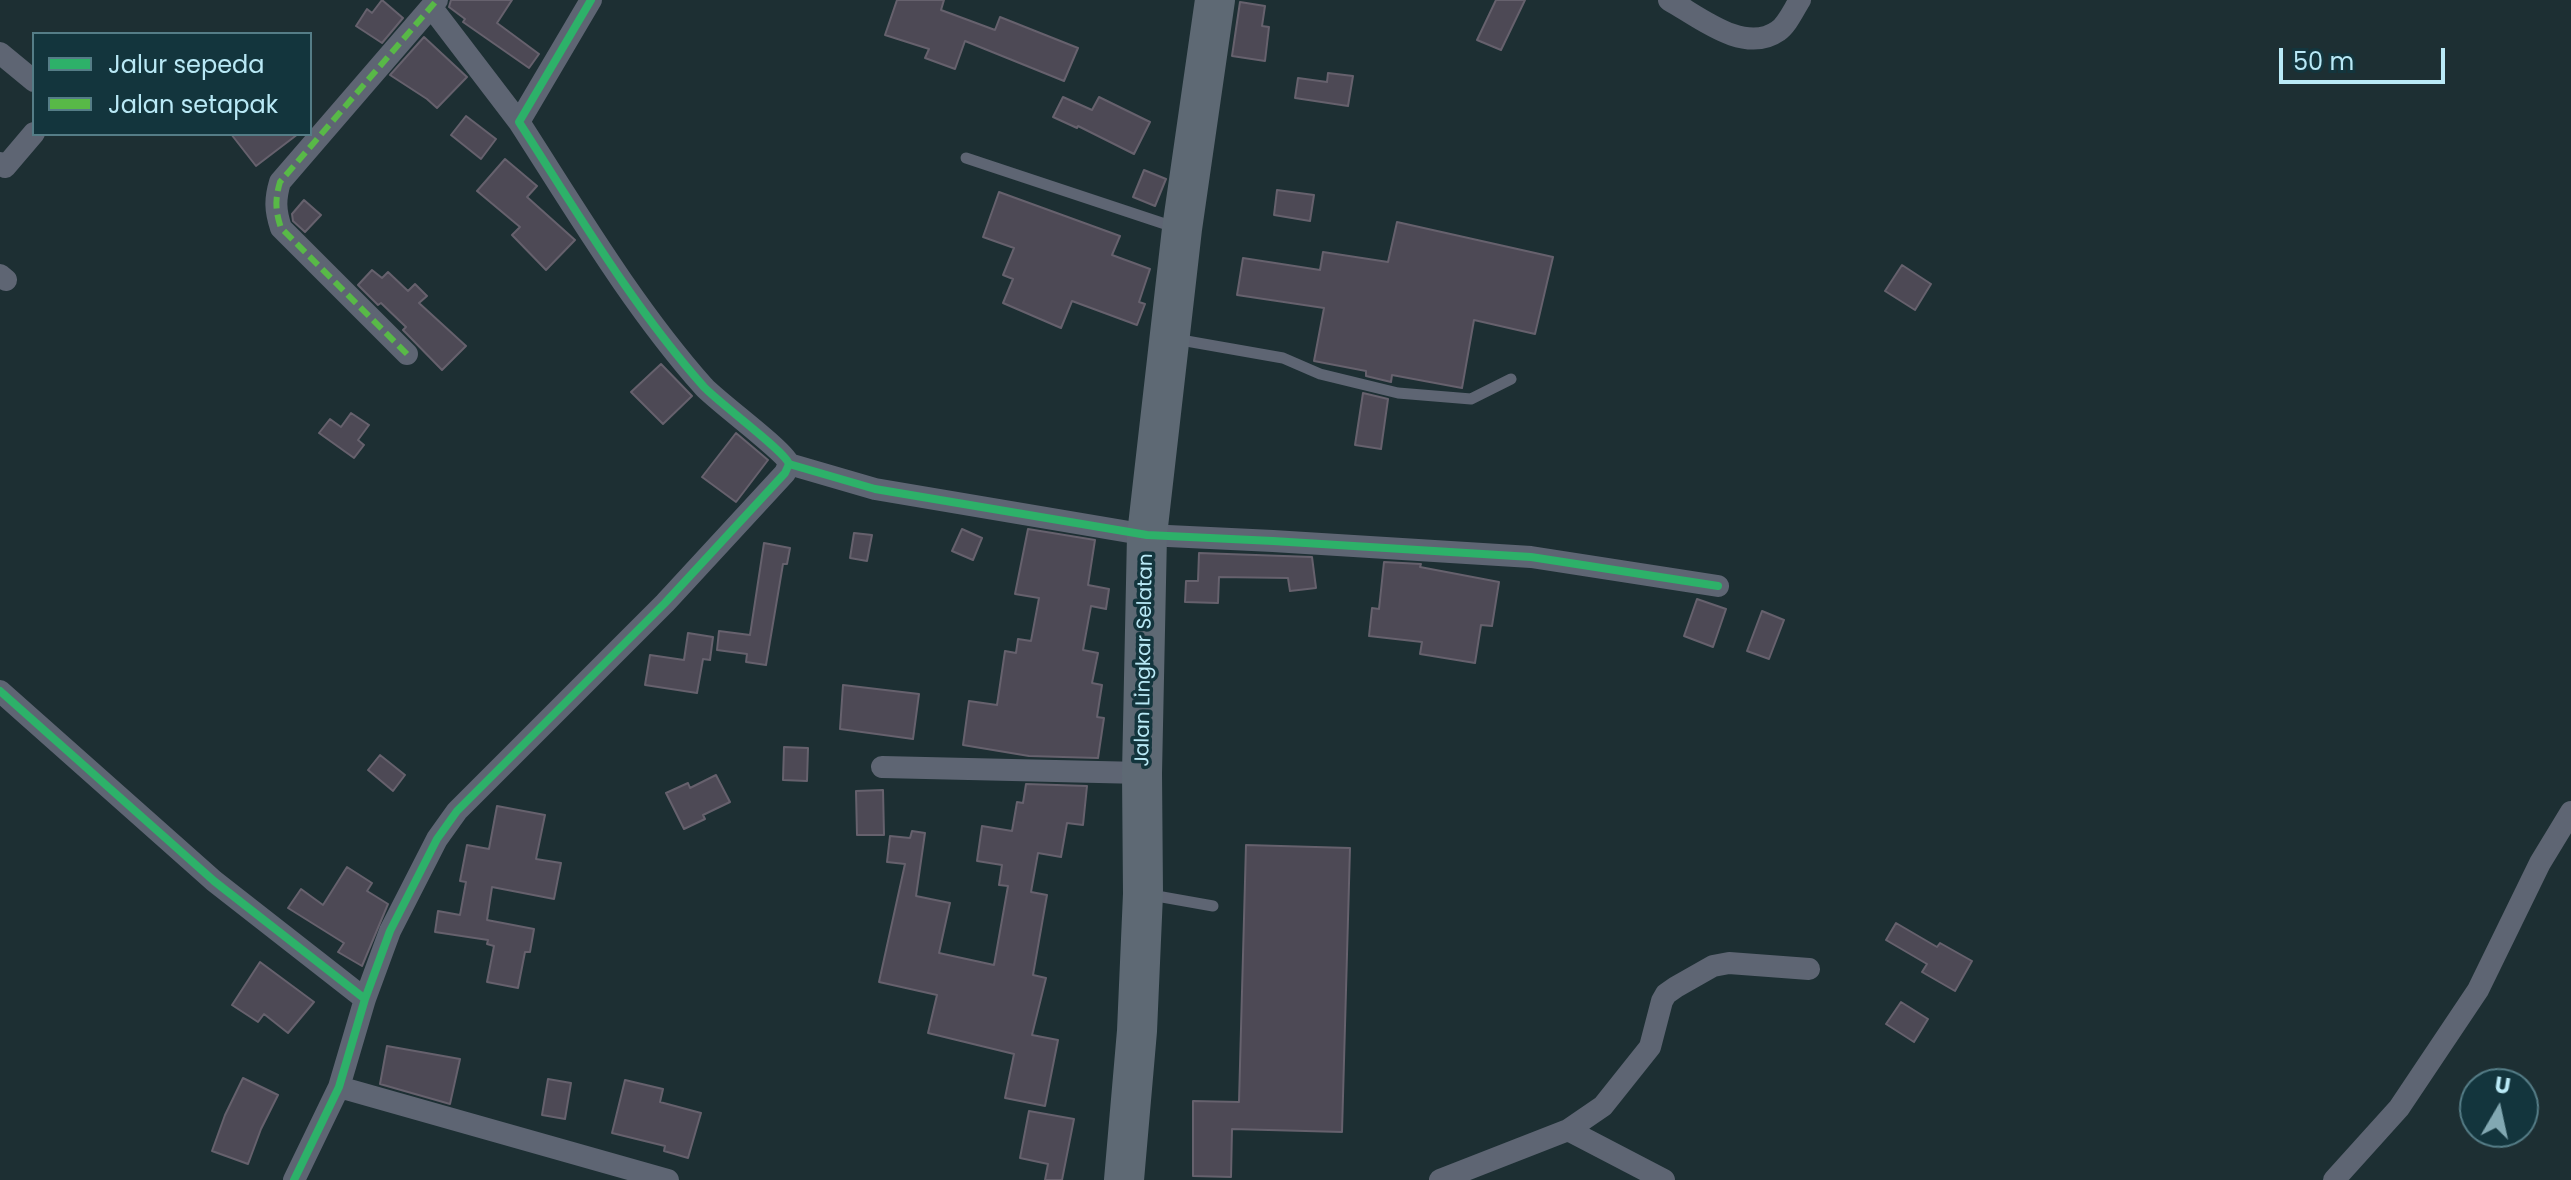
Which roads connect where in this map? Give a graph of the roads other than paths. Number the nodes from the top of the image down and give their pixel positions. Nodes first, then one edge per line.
1 (591, 0) edge
2 (1215, 0) edge
3 (1669, 0) edge
4 (1800, 0) edge
5 (434, 4) edge
6 (0, 53) edge
7 (32, 79) edge
8 (519, 122) junction
9 (32, 135) edge
10 (966, 158) dead end
11 (0, 163) edge
12 (1182, 229) junction
13 (1170, 338) junction
14 (407, 354) dead end
15 (1511, 379) dead end
16 (789, 464) junction
17 (1147, 535) junction
18 (1718, 586) dead end
19 (0, 691) edge
20 (882, 767) dead end
21 (1142, 773) junction
22 (2571, 812) edge
23 (1143, 894) junction
24 (1213, 906) dead end
25 (1809, 969) dead end
26 (365, 999) junction
27 (339, 1087) junction
28 (1568, 1130) junction
29 (294, 1180) edge
30 (668, 1180) edge
31 (1124, 1180) edge
32 (1440, 1180) edge
33 (1664, 1180) edge
34 (2334, 1180) edge

1 - 8 street
2 - 12 highway, Jalan Lingkar Selatan
3 - 4 street
5 - 8 street
5 - 14 street
6 - 7 street
8 - 16 street
9 - 11 street
10 - 12 lane
12 - 13 highway, Jalan Lingkar Selatan
13 - 15 lane
13 - 17 highway, Jalan Lingkar Selatan
16 - 17 street
16 - 26 street
17 - 18 street
17 - 21 highway, Jalan Lingkar Selatan
19 - 26 street
20 - 21 street
21 - 23 highway, Jalan Lingkar Selatan
22 - 34 street
23 - 24 lane
23 - 31 highway, Jalan Lingkar Selatan
25 - 28 street
26 - 27 street
27 - 29 street
27 - 30 street
28 - 32 street
28 - 33 street

